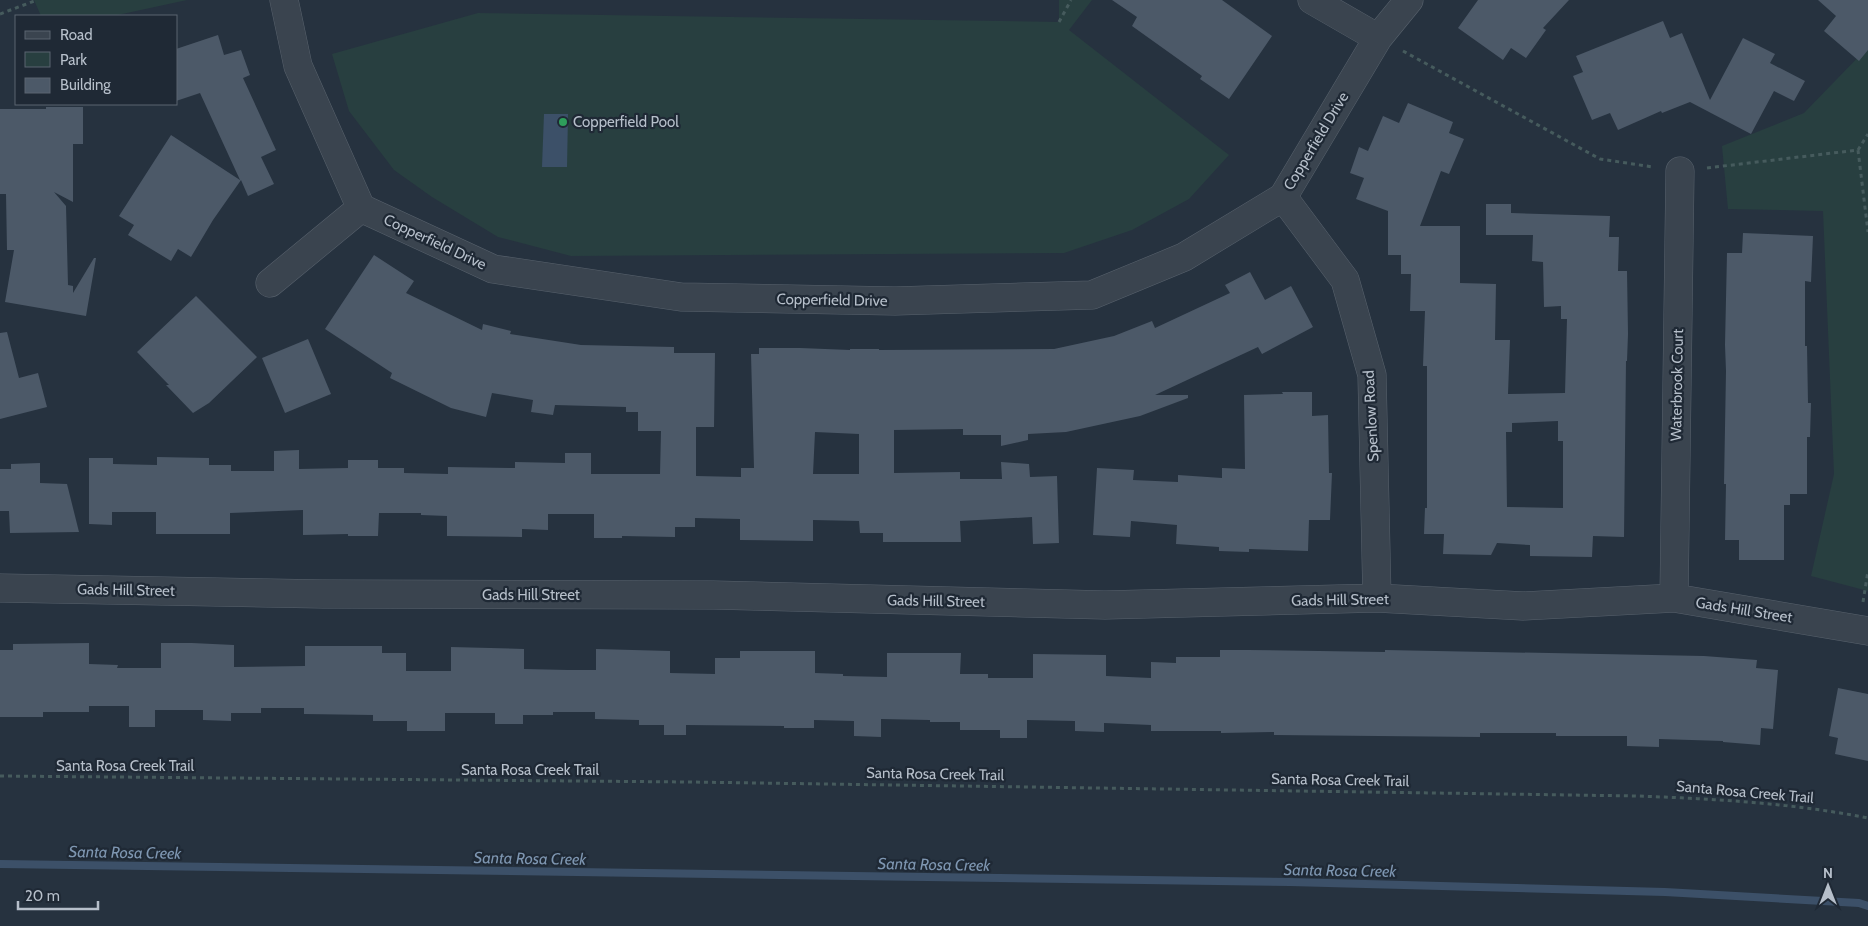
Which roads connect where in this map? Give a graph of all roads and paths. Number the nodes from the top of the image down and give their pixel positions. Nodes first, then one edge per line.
1 (37, 0) edge
2 (284, 0) edge
3 (1071, 0) edge
4 (1312, 0) edge
5 (1408, 0) edge
6 (0, 14) edge
7 (1059, 22) dead end
8 (1378, 38) junction
9 (1868, 134) edge
10 (1858, 150) junction
11 (1680, 171) junction
12 (1283, 197) junction
13 (361, 208) junction
14 (1868, 232) edge
15 (270, 283) dead end
16 (1868, 571) edge
17 (0, 588) edge
18 (1377, 598) junction
19 (1674, 598) junction
20 (1863, 630) edge
21 (0, 776) edge
22 (1868, 818) edge

1 - 6 path
2 - 13 street
3 - 7 path
4 - 8 street
5 - 8 street, Copperfield Drive
8 - 11 path
8 - 12 street, Copperfield Drive
9 - 10 path
10 - 11 path
10 - 14 path
11 - 19 street, Waterbrook Court
12 - 13 street, Copperfield Drive
12 - 18 street, Spenlow Road
13 - 15 street
16 - 20 path
17 - 18 street, Gads Hill Street
18 - 19 street, Gads Hill Street
19 - 20 street, Gads Hill Street
21 - 22 path, Santa Rosa Creek Trail

